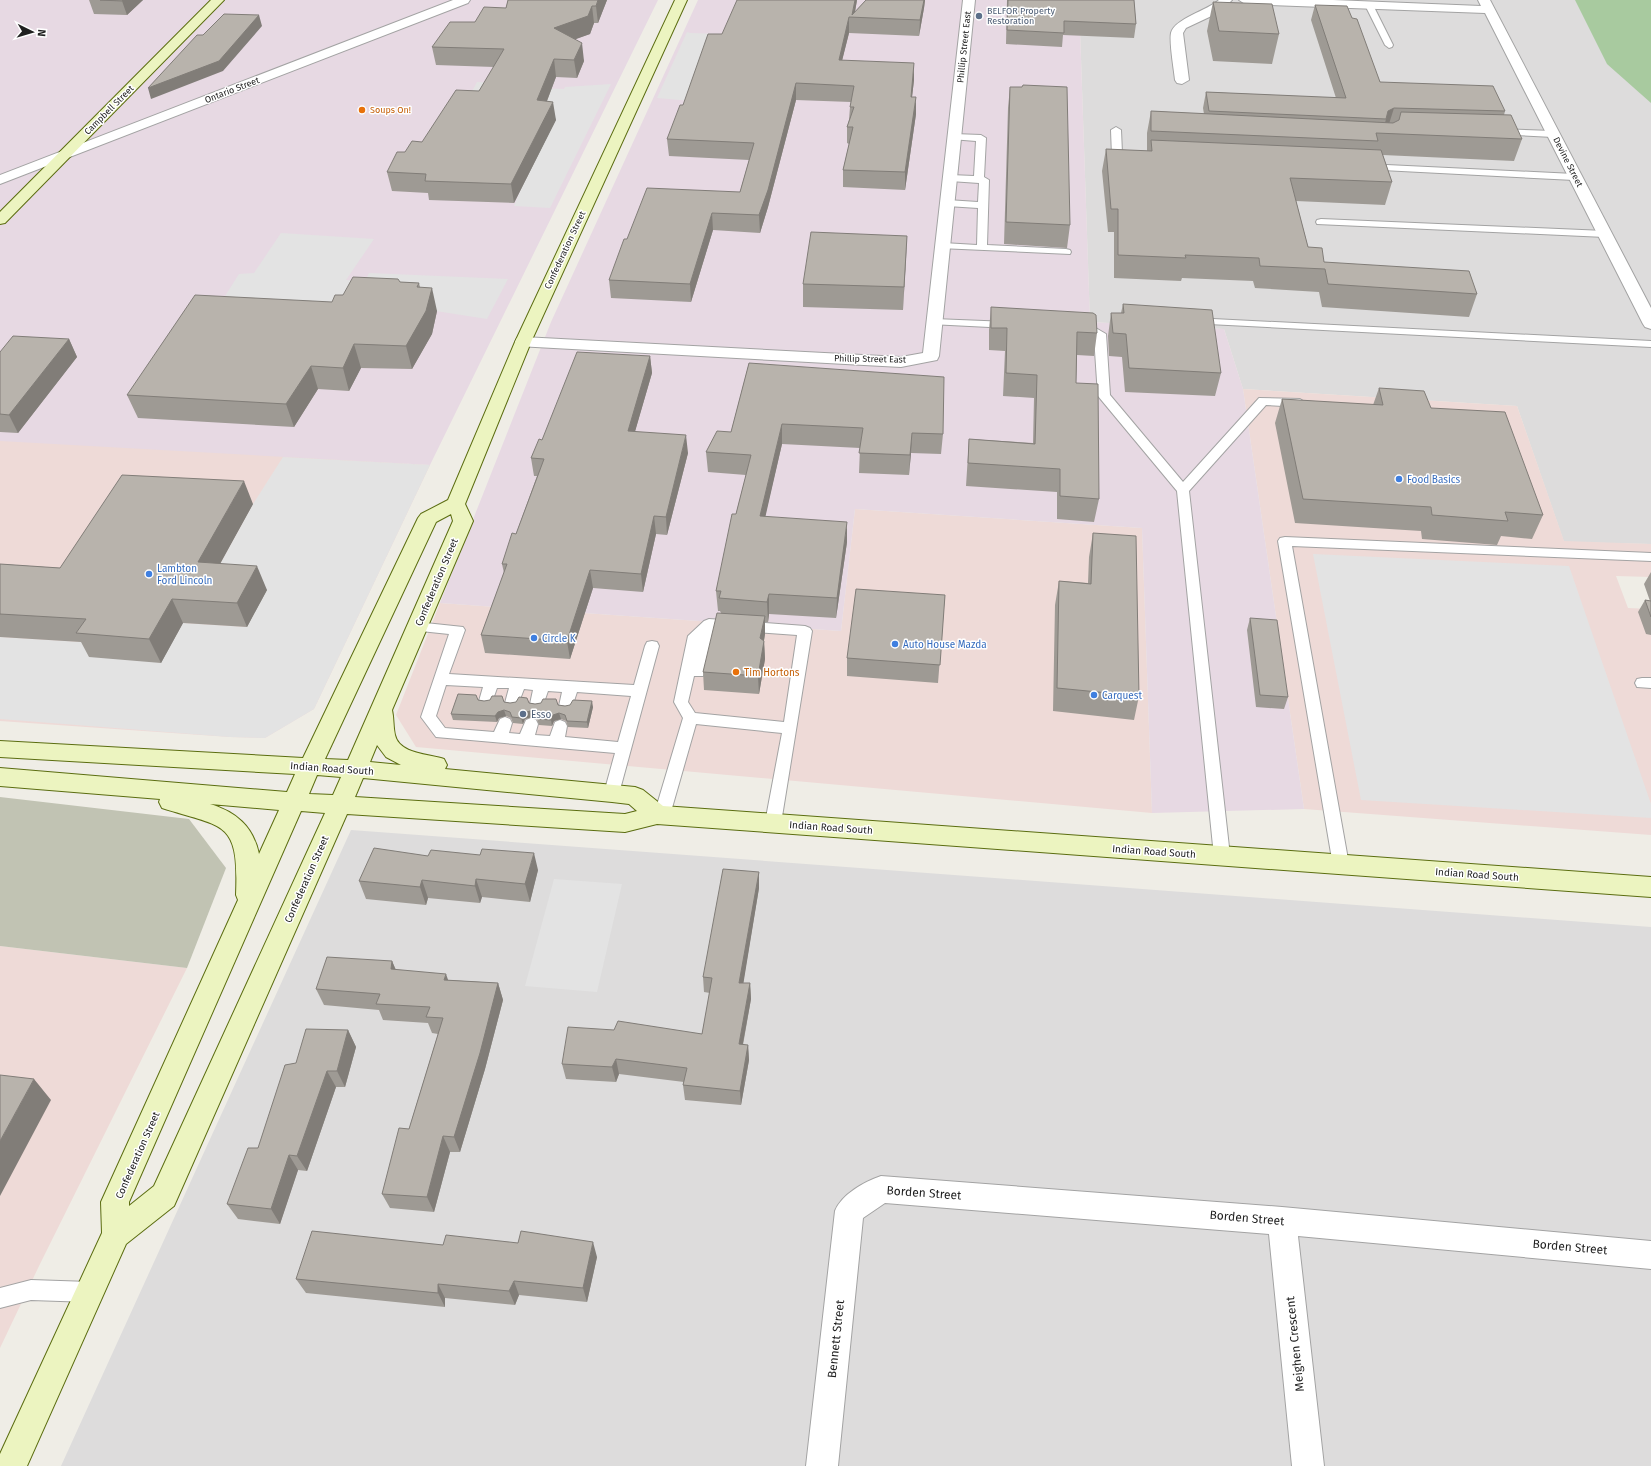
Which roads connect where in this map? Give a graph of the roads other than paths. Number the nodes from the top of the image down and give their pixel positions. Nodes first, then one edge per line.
1 (218, 0) edge
2 (464, 0) edge
3 (681, 0) edge
4 (969, 0) edge
5 (1226, 0) edge
6 (1245, 0) edge
7 (1350, 2) edge
8 (1370, 5) junction
9 (1487, 5) edge
10 (1389, 45) dead end
11 (1182, 80) dead end
12 (1116, 130) dead end
13 (1493, 132) edge
14 (1553, 134) junction
15 (954, 137) junction
16 (63, 156) junction
17 (1141, 157) edge
18 (1355, 167) edge
19 (1574, 177) junction
20 (950, 178) junction
21 (0, 180) edge
22 (979, 180) junction
23 (947, 203) junction
24 (983, 205) junction
25 (0, 220) edge
26 (1321, 222) dead end
27 (1605, 234) junction
28 (943, 246) junction
29 (982, 248) junction
30 (1066, 252) dead end
31 (1646, 307) edge
32 (1179, 320) edge
33 (934, 322) junction
34 (1651, 324) edge
35 (1020, 326) edge
36 (1066, 328) edge
37 (523, 342) junction
38 (1651, 344) edge
39 (1310, 403) edge
40 (1183, 490) junction
41 (456, 504) junction
42 (1651, 558) edge
43 (416, 627) junction
44 (652, 646) dead end
45 (440, 679) junction
46 (492, 682) junction
47 (518, 684) junction
48 (542, 685) junction
49 (571, 687) junction
50 (640, 691) junction
51 (486, 701) edge
52 (512, 703) edge
53 (537, 704) edge
54 (383, 706) junction
55 (566, 706) edge
56 (690, 718) junction
57 (505, 723) dead end
58 (531, 724) dead end
59 (560, 726) dead end
60 (790, 728) junction
61 (500, 737) junction
62 (526, 739) junction
63 (556, 742) junction
64 (624, 748) junction
65 (0, 749) edge
66 (310, 766) junction
67 (354, 769) junction
68 (0, 777) edge
69 (64, 782) junction
70 (565, 789) junction
71 (612, 793) junction
72 (295, 802) junction
73 (340, 805) junction
74 (659, 815) junction
75 (773, 823) junction
76 (1222, 856) junction
77 (1341, 865) junction
78 (1651, 887) edge
79 (248, 908) junction
80 (849, 1211) joint
81 (1282, 1221) junction
82 (116, 1234) junction
83 (1651, 1255) edge
84 (90, 1292) junction
85 (0, 1298) edge
86 (11, 1466) edge
87 (822, 1466) edge
88 (1308, 1466) edge

1 - 16 main road, Campbell Street
2 - 16 street, Ontario Street
3 - 37 main road, Confederation Street
4 - 15 street, Phillip Street East
5 - 11 street
6 - 7 street
7 - 8 street
8 - 9 street
8 - 10 lane
9 - 14 street, Devine Street
12 - 17 lane
13 - 14 lane
14 - 19 street, Devine Street
15 - 20 street, Phillip Street East
15 - 22 lane
16 - 21 street, Ontario Street
16 - 25 main road, Campbell Street
18 - 19 lane
19 - 27 street, Devine Street
20 - 22 lane
20 - 23 street, Phillip Street East
22 - 24 lane
23 - 24 lane
23 - 28 street, Phillip Street East
24 - 29 lane
26 - 27 lane
27 - 31 street, Devine Street
28 - 29 lane
28 - 33 street, Phillip Street East
29 - 30 lane
31 - 34 street, Devine Street
32 - 38 lane
33 - 35 lane
33 - 37 street, Phillip Street East
36 - 40 lane
37 - 41 main road, Confederation Street
39 - 40 lane
40 - 76 lane
41 - 43 main road, Confederation Street
41 - 66 main road, Confederation Street
42 - 77 lane
43 - 45 lane
43 - 54 main road, Confederation Street
44 - 50 lane
45 - 46 lane
45 - 61 lane
46 - 47 lane
46 - 51 lane
47 - 48 lane
47 - 52 lane
48 - 49 lane
48 - 53 lane
49 - 50 lane
49 - 55 lane
50 - 64 lane
54 - 67 main road, Confederation Street
54 - 70 main road
56 - 60 lane
56 - 60 lane
56 - 74 lane
57 - 61 lane
58 - 62 lane
59 - 63 lane
60 - 75 lane
61 - 62 lane
62 - 63 lane
63 - 64 lane
64 - 71 lane
65 - 66 main road, Indian Road South
66 - 67 main road, Indian Road South
66 - 72 main road, Confederation Street
67 - 70 main road, Indian Road South
67 - 73 main road, Confederation Street
68 - 69 main road, Indian Road South
69 - 72 main road, Indian Road South
69 - 79 main road
70 - 71 main road, Indian Road South
71 - 74 main road, Indian Road South
72 - 73 main road, Indian Road South
72 - 79 main road, Confederation Street
73 - 74 main road, Indian Road South
73 - 82 main road, Confederation Street
74 - 75 main road, Indian Road South
75 - 76 main road, Indian Road South
76 - 77 main road, Indian Road South
77 - 78 main road, Indian Road South
79 - 82 main road, Confederation Street
80 - 81 street, Borden Street
80 - 87 street, Bennett Street
81 - 83 street, Borden Street
81 - 88 street, Meighen Crescent
82 - 84 main road, Confederation Street
84 - 85 lane
84 - 86 main road, Confederation Street

